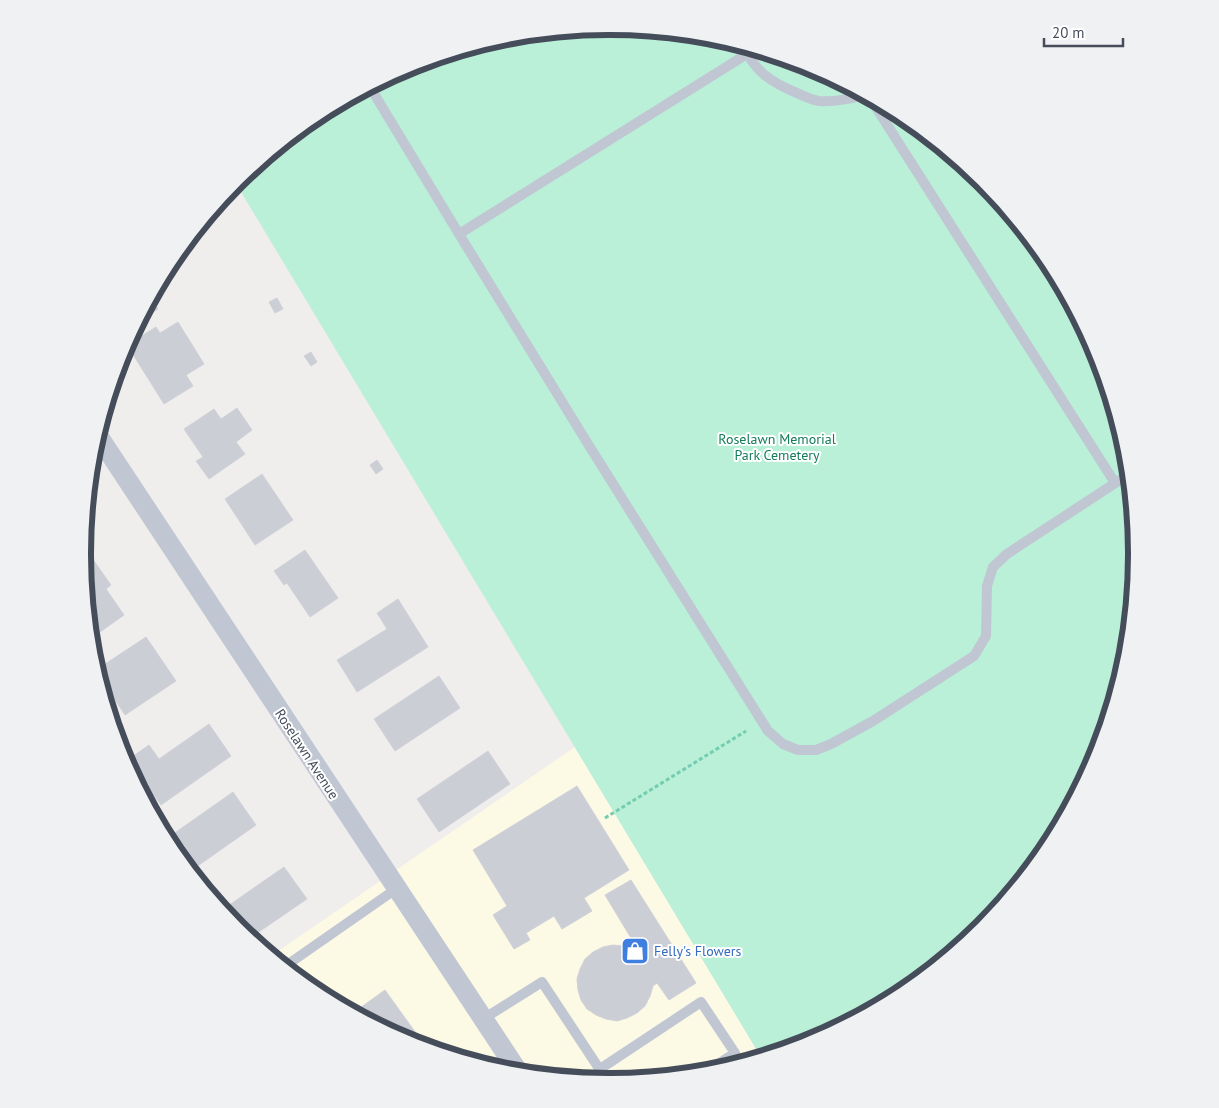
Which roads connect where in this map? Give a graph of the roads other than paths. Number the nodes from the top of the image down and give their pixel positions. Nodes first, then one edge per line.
1 (741, 52) edge
2 (748, 54) edge
3 (373, 93) edge
4 (854, 97) edge
5 (878, 110) edge
6 (459, 234) junction
7 (103, 442) edge
8 (1123, 478) edge
9 (1115, 483) junction
10 (396, 889) junction
11 (289, 962) edge
12 (483, 1019) junction
13 (725, 1060) edge
14 (513, 1064) edge
15 (600, 1069) junction
16 (602, 1073) edge

1 - 6 lane
2 - 4 lane
3 - 6 lane
5 - 9 lane
6 - 9 lane
7 - 10 street, Roselawn Avenue
8 - 9 lane
10 - 11 lane
10 - 12 street, Roselawn Avenue
12 - 14 street, Roselawn Avenue
12 - 15 lane
13 - 15 lane
15 - 16 lane

